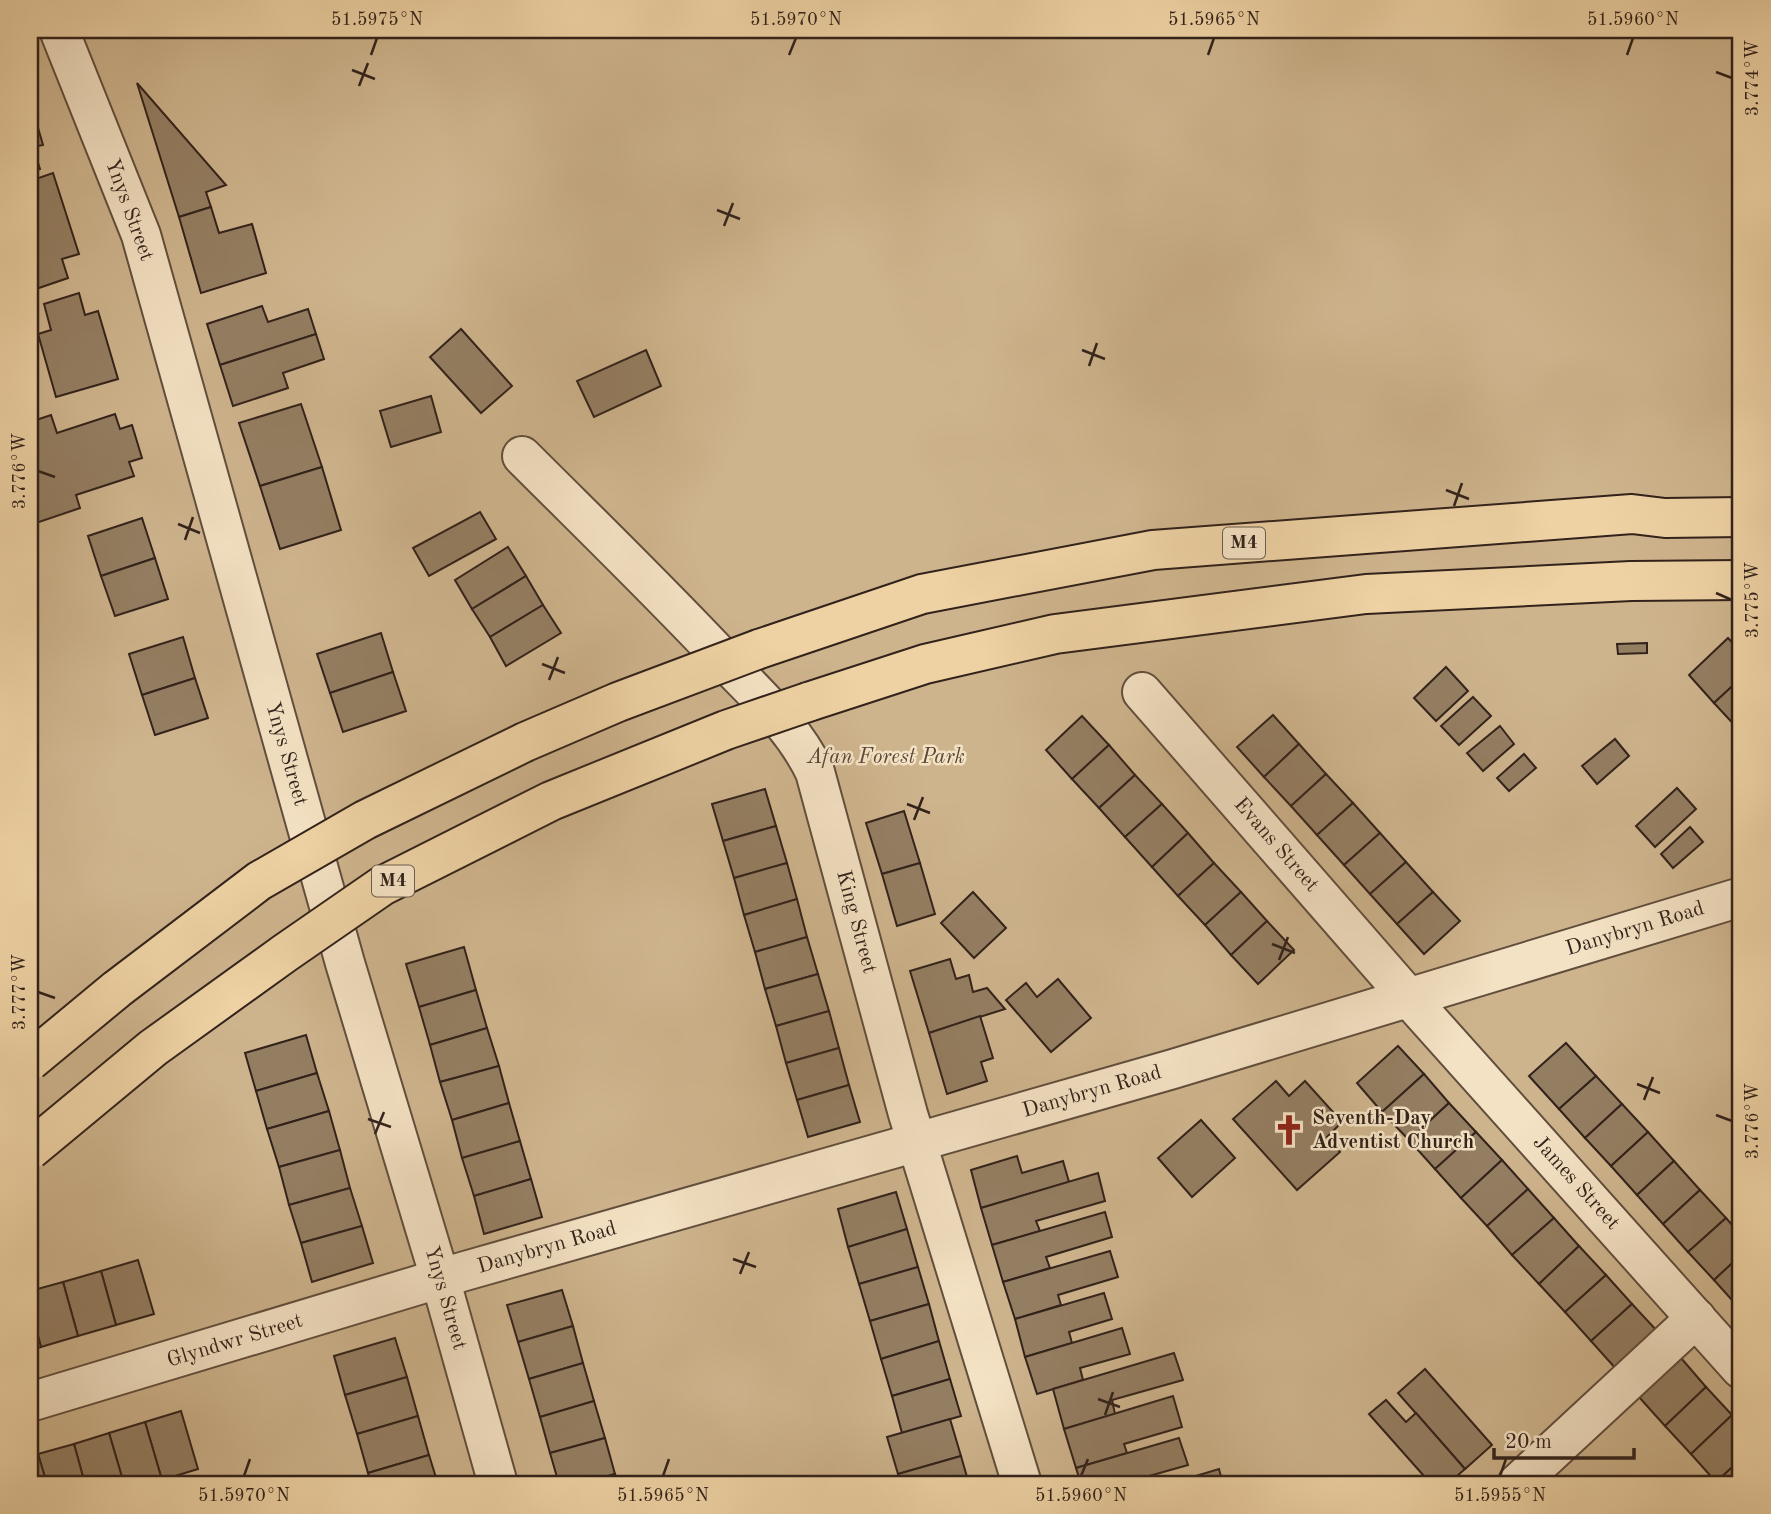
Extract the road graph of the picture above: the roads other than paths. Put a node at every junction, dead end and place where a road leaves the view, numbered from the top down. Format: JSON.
{"nodes":[{"id":1,"x":59,"y":30,"type":"edge"},
{"id":2,"x":522,"y":456,"type":"dead end"},
{"id":3,"x":1741,"y":517,"type":"edge"},
{"id":4,"x":1741,"y":580,"type":"edge"},
{"id":5,"x":1142,"y":692,"type":"dead end"},
{"id":6,"x":1741,"y":897,"type":"edge"},
{"id":7,"x":1409,"y":998,"type":"junction"},
{"id":8,"x":30,"y":1061,"type":"edge"},
{"id":9,"x":917,"y":1141,"type":"junction"},
{"id":10,"x":30,"y":1150,"type":"edge"},
{"id":11,"x":440,"y":1278,"type":"junction"},
{"id":12,"x":1696,"y":1318,"type":"junction"},
{"id":13,"x":1741,"y":1369,"type":"edge"},
{"id":14,"x":30,"y":1402,"type":"edge"},
{"id":15,"x":498,"y":1484,"type":"edge"},
{"id":16,"x":1022,"y":1484,"type":"edge"},
{"id":17,"x":1517,"y":1484,"type":"edge"}],
"edges":[{"from":1,"to":11,"type":"street","name":"Ynys Street"},
{"from":2,"to":9,"type":"street","name":"King Street"},
{"from":3,"to":8,"type":"highway","number":"M4","bridge":true},
{"from":4,"to":10,"type":"highway","number":"M4","bridge":true},
{"from":5,"to":7,"type":"street","name":"Evans Street"},
{"from":6,"to":7,"type":"street","name":"Danybryn Road"},
{"from":7,"to":9,"type":"street","name":"Danybryn Road"},
{"from":7,"to":12,"type":"street","name":"James Street"},
{"from":9,"to":11,"type":"street","name":"Danybryn Road"},
{"from":9,"to":16,"type":"street","name":"King Street"},
{"from":11,"to":14,"type":"street","name":"Glyndwr Street"},
{"from":11,"to":15,"type":"street","name":"Ynys Street"},
{"from":12,"to":13,"type":"street","name":"James Street"},
{"from":12,"to":17,"type":"street"}]}
